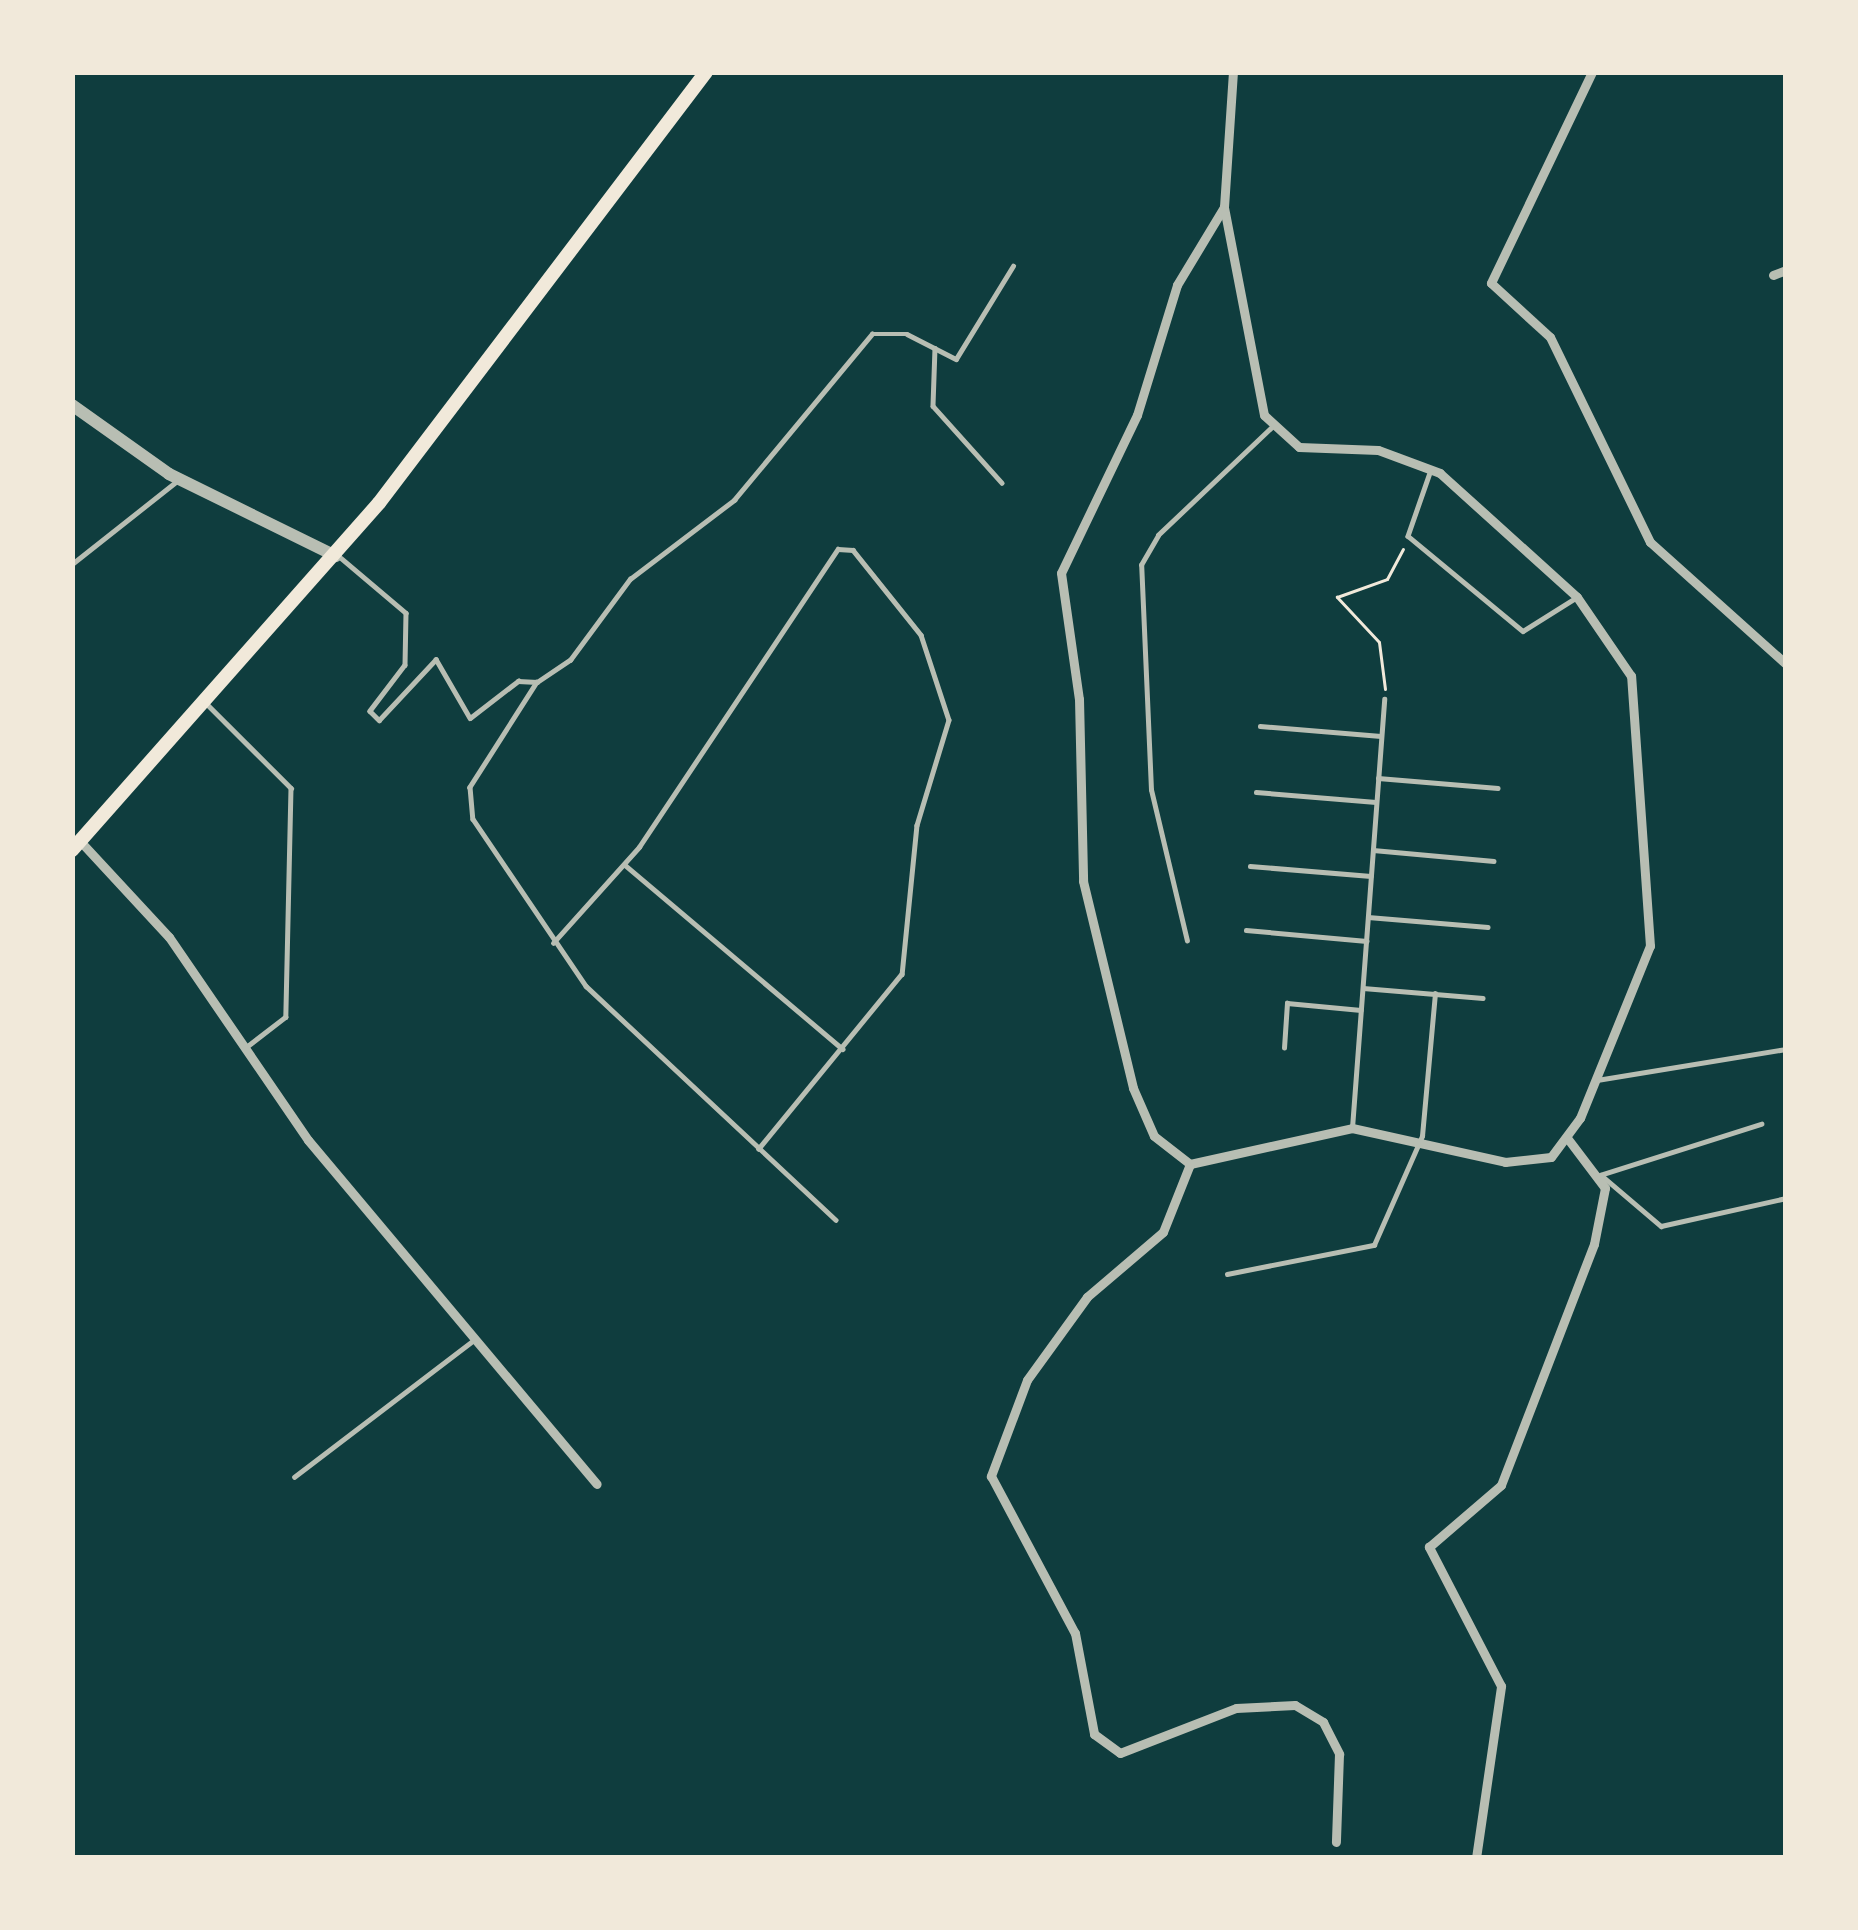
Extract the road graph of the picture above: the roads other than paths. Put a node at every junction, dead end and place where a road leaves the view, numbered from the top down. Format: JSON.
{"nodes":[{"id":1,"x":706,"y":72,"type":"edge"},
{"id":2,"x":1232,"y":72,"type":"edge"},
{"id":3,"x":1592,"y":72,"type":"edge"},
{"id":4,"x":1224,"y":207,"type":"junction"},
{"id":5,"x":1013,"y":266,"type":"dead end"},
{"id":6,"x":1786,"y":270,"type":"edge"},
{"id":7,"x":1773,"y":275,"type":"dead end"},
{"id":8,"x":935,"y":348,"type":"junction"},
{"id":9,"x":72,"y":405,"type":"edge"},
{"id":10,"x":1273,"y":426,"type":"junction"},
{"id":11,"x":1432,"y":469,"type":"junction"},
{"id":12,"x":179,"y":479,"type":"junction"},
{"id":13,"x":1002,"y":483,"type":"dead end"},
{"id":14,"x":336,"y":556,"type":"junction"},
{"id":15,"x":72,"y":564,"type":"edge"},
{"id":16,"x":1577,"y":597,"type":"junction"},
{"id":17,"x":1786,"y":664,"type":"edge"},
{"id":18,"x":538,"y":682,"type":"junction"},
{"id":19,"x":1384,"y":699,"type":"road end"},
{"id":20,"x":205,"y":702,"type":"junction"},
{"id":21,"x":1260,"y":726,"type":"dead end"},
{"id":22,"x":1381,"y":736,"type":"junction"},
{"id":23,"x":1378,"y":778,"type":"junction"},
{"id":24,"x":1498,"y":788,"type":"dead end"},
{"id":25,"x":1256,"y":792,"type":"dead end"},
{"id":26,"x":1376,"y":802,"type":"junction"},
{"id":27,"x":76,"y":845,"type":"edge"},
{"id":28,"x":1373,"y":850,"type":"junction"},
{"id":29,"x":1493,"y":861,"type":"dead end"},
{"id":30,"x":625,"y":865,"type":"junction"},
{"id":31,"x":1250,"y":866,"type":"dead end"},
{"id":32,"x":1371,"y":876,"type":"junction"},
{"id":33,"x":1368,"y":917,"type":"junction"},
{"id":34,"x":1488,"y":927,"type":"dead end"},
{"id":35,"x":1246,"y":930,"type":"dead end"},
{"id":36,"x":1187,"y":941,"type":"dead end"},
{"id":37,"x":1366,"y":941,"type":"junction"},
{"id":38,"x":553,"y":943,"type":"junction"},
{"id":39,"x":1363,"y":988,"type":"junction"},
{"id":40,"x":1435,"y":994,"type":"junction"},
{"id":41,"x":1483,"y":998,"type":"dead end"},
{"id":42,"x":1361,"y":1010,"type":"junction"},
{"id":43,"x":247,"y":1047,"type":"junction"},
{"id":44,"x":1284,"y":1048,"type":"dead end"},
{"id":45,"x":843,"y":1049,"type":"junction"},
{"id":46,"x":1786,"y":1049,"type":"edge"},
{"id":47,"x":1597,"y":1080,"type":"junction"},
{"id":48,"x":1762,"y":1124,"type":"dead end"},
{"id":49,"x":1352,"y":1128,"type":"junction"},
{"id":50,"x":1422,"y":1136,"type":"junction"},
{"id":51,"x":1568,"y":1139,"type":"junction"},
{"id":52,"x":759,"y":1149,"type":"junction"},
{"id":53,"x":1190,"y":1164,"type":"junction"},
{"id":54,"x":1600,"y":1175,"type":"junction"},
{"id":55,"x":1786,"y":1198,"type":"edge"},
{"id":56,"x":836,"y":1220,"type":"dead end"},
{"id":57,"x":1227,"y":1274,"type":"dead end"},
{"id":58,"x":475,"y":1339,"type":"junction"},
{"id":59,"x":294,"y":1478,"type":"dead end"},
{"id":60,"x":597,"y":1484,"type":"dead end"},
{"id":61,"x":1336,"y":1842,"type":"dead end"},
{"id":62,"x":1476,"y":1858,"type":"edge"}],
"edges":[{"from":1,"to":14,"type":"main road"},
{"from":2,"to":4,"type":"street"},
{"from":3,"to":17,"type":"street"},
{"from":4,"to":10,"type":"street"},
{"from":4,"to":53,"type":"street"},
{"from":5,"to":8,"type":"lane"},
{"from":6,"to":7,"type":"street"},
{"from":8,"to":13,"type":"lane"},
{"from":8,"to":18,"type":"lane"},
{"from":9,"to":12,"type":"street"},
{"from":10,"to":11,"type":"street"},
{"from":10,"to":36,"type":"lane"},
{"from":11,"to":16,"type":"street"},
{"from":11,"to":16,"type":"lane"},
{"from":12,"to":14,"type":"street"},
{"from":12,"to":15,"type":"lane"},
{"from":14,"to":18,"type":"lane"},
{"from":14,"to":20,"type":"main road"},
{"from":16,"to":47,"type":"street"},
{"from":18,"to":38,"type":"lane"},
{"from":19,"to":22,"type":"lane"},
{"from":20,"to":27,"type":"main road"},
{"from":20,"to":43,"type":"lane"},
{"from":21,"to":22,"type":"lane"},
{"from":22,"to":23,"type":"lane"},
{"from":23,"to":24,"type":"lane"},
{"from":23,"to":26,"type":"lane"},
{"from":25,"to":26,"type":"lane"},
{"from":26,"to":28,"type":"lane"},
{"from":27,"to":43,"type":"street"},
{"from":28,"to":29,"type":"lane"},
{"from":28,"to":32,"type":"lane"},
{"from":30,"to":38,"type":"lane"},
{"from":30,"to":45,"type":"lane"},
{"from":30,"to":45,"type":"lane"},
{"from":31,"to":32,"type":"lane"},
{"from":32,"to":33,"type":"lane"},
{"from":33,"to":34,"type":"lane"},
{"from":33,"to":37,"type":"lane"},
{"from":35,"to":37,"type":"lane"},
{"from":37,"to":39,"type":"lane"},
{"from":38,"to":52,"type":"lane"},
{"from":39,"to":40,"type":"lane"},
{"from":39,"to":42,"type":"lane"},
{"from":40,"to":41,"type":"lane"},
{"from":40,"to":50,"type":"lane"},
{"from":42,"to":44,"type":"lane"},
{"from":42,"to":49,"type":"lane"},
{"from":43,"to":58,"type":"street"},
{"from":45,"to":52,"type":"lane"},
{"from":46,"to":47,"type":"lane"},
{"from":47,"to":51,"type":"street"},
{"from":48,"to":54,"type":"lane"},
{"from":49,"to":50,"type":"street"},
{"from":49,"to":53,"type":"street"},
{"from":50,"to":51,"type":"street"},
{"from":50,"to":57,"type":"lane"},
{"from":51,"to":54,"type":"street"},
{"from":52,"to":56,"type":"lane"},
{"from":53,"to":61,"type":"street"},
{"from":54,"to":55,"type":"lane"},
{"from":54,"to":62,"type":"street"},
{"from":58,"to":59,"type":"lane"},
{"from":58,"to":60,"type":"street"}]}
